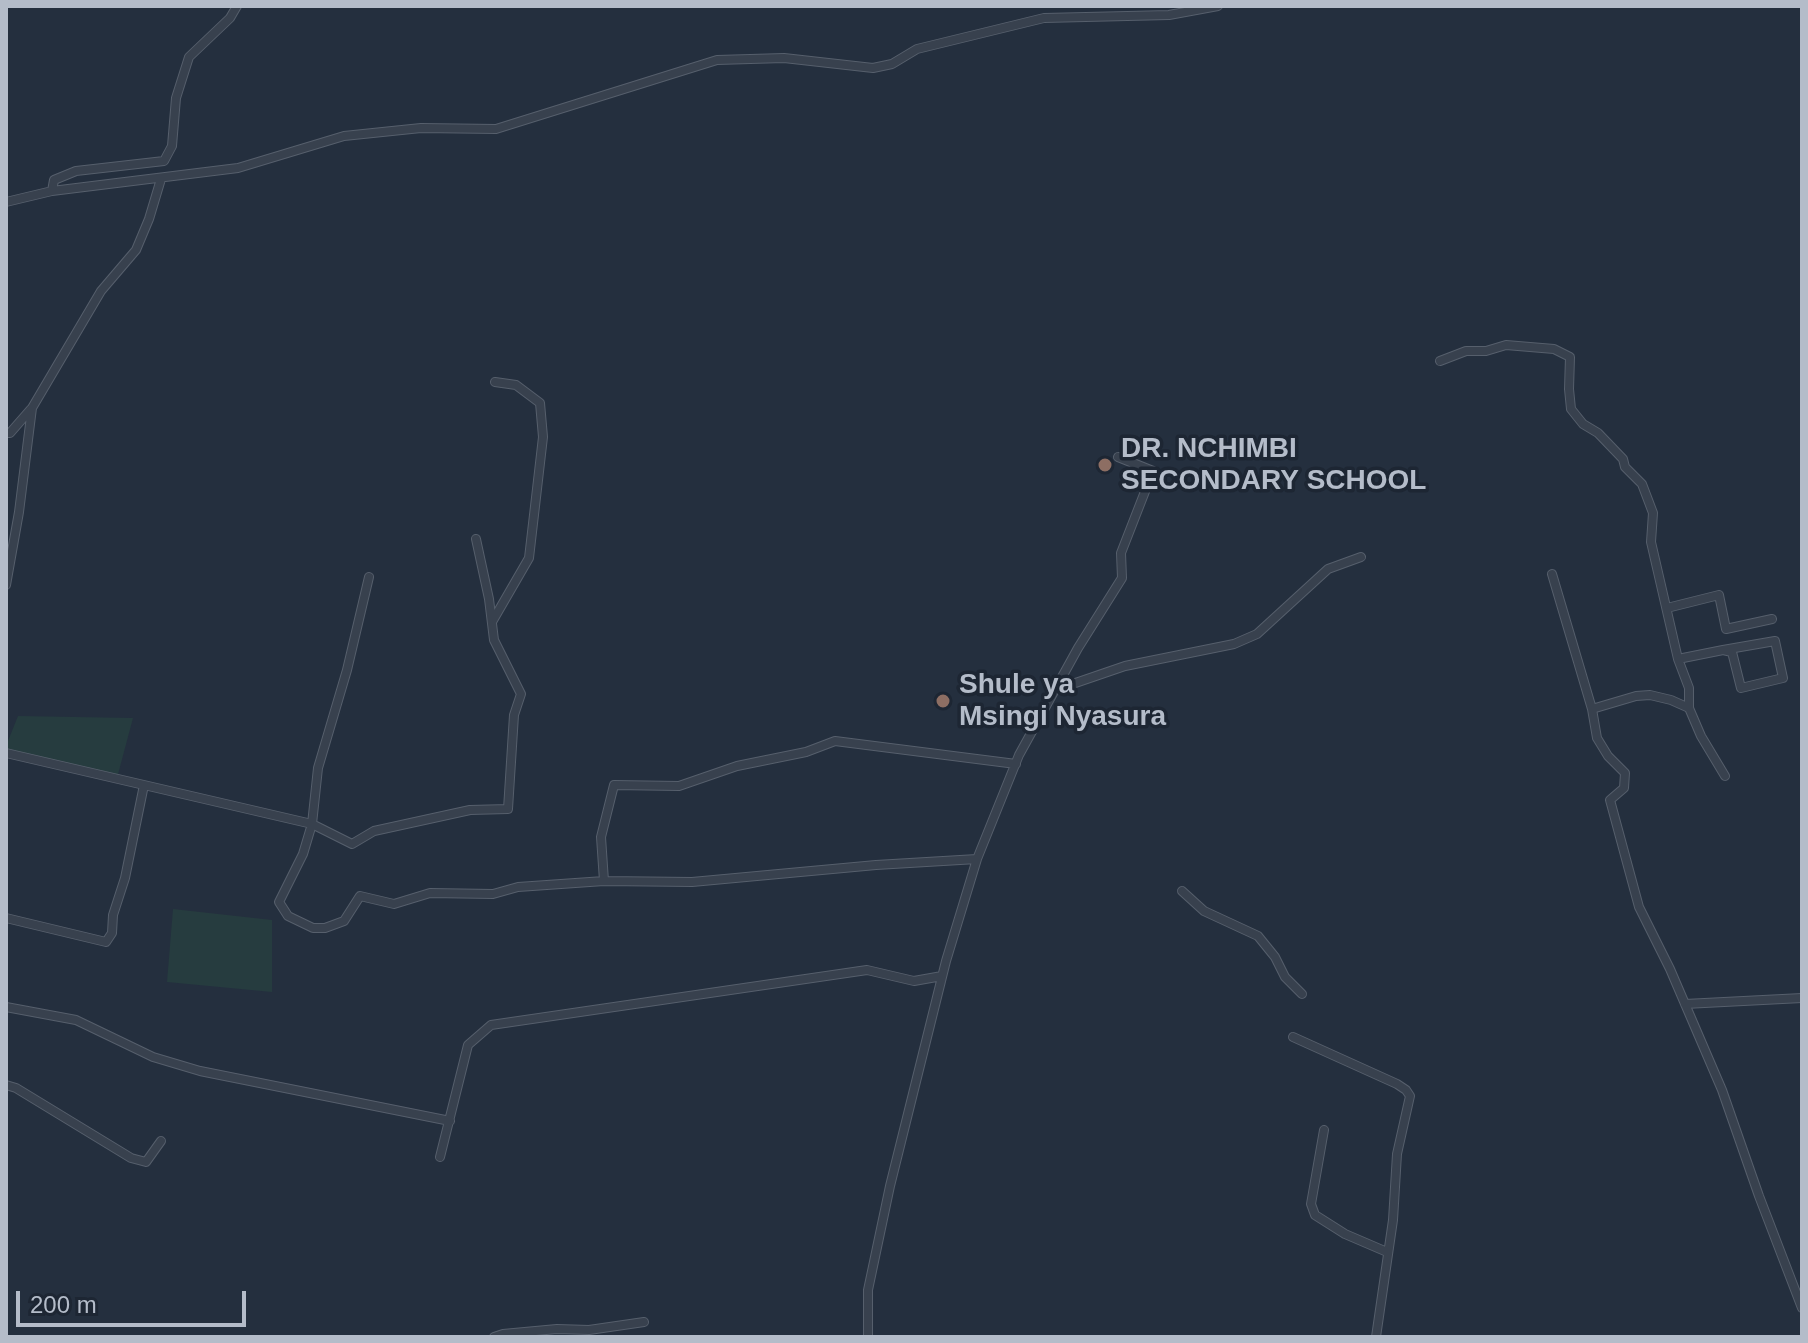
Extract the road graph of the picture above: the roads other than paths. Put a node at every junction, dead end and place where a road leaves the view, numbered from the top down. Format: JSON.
{"nodes":[{"id":1,"x":237,"y":6,"type":"edge"},
{"id":2,"x":1218,"y":6,"type":"edge"},
{"id":3,"x":161,"y":179,"type":"junction"},
{"id":4,"x":52,"y":191,"type":"junction"},
{"id":5,"x":6,"y":202,"type":"edge"},
{"id":6,"x":1440,"y":361,"type":"dead end"},
{"id":7,"x":495,"y":382,"type":"dead end"},
{"id":8,"x":32,"y":408,"type":"junction"},
{"id":9,"x":6,"y":433,"type":"edge"},
{"id":10,"x":1118,"y":457,"type":"dead end"},
{"id":11,"x":476,"y":539,"type":"dead end"},
{"id":12,"x":1361,"y":557,"type":"dead end"},
{"id":13,"x":7,"y":570,"type":"edge"},
{"id":14,"x":1552,"y":574,"type":"dead end"},
{"id":15,"x":369,"y":577,"type":"dead end"},
{"id":16,"x":6,"y":585,"type":"edge"},
{"id":17,"x":509,"y":591,"type":"junction"},
{"id":18,"x":489,"y":599,"type":"junction"},
{"id":19,"x":1667,"y":608,"type":"junction"},
{"id":20,"x":1772,"y":619,"type":"dead end"},
{"id":21,"x":491,"y":623,"type":"junction"},
{"id":22,"x":1723,"y":650,"type":"junction"},
{"id":23,"x":1678,"y":659,"type":"junction"},
{"id":24,"x":1055,"y":690,"type":"junction"},
{"id":25,"x":1689,"y":708,"type":"junction"},
{"id":26,"x":1592,"y":709,"type":"junction"},
{"id":27,"x":6,"y":753,"type":"edge"},
{"id":28,"x":1016,"y":764,"type":"junction"},
{"id":29,"x":1725,"y":776,"type":"dead end"},
{"id":30,"x":144,"y":785,"type":"junction"},
{"id":31,"x":312,"y":824,"type":"junction"},
{"id":32,"x":977,"y":859,"type":"junction"},
{"id":33,"x":604,"y":881,"type":"junction"},
{"id":34,"x":1182,"y":891,"type":"dead end"},
{"id":35,"x":6,"y":918,"type":"edge"},
{"id":36,"x":942,"y":976,"type":"junction"},
{"id":37,"x":1302,"y":994,"type":"dead end"},
{"id":38,"x":1802,"y":998,"type":"edge"},
{"id":39,"x":1685,"y":1004,"type":"junction"},
{"id":40,"x":6,"y":1007,"type":"edge"},
{"id":41,"x":1293,"y":1037,"type":"dead end"},
{"id":42,"x":6,"y":1085,"type":"edge"},
{"id":43,"x":450,"y":1121,"type":"junction"},
{"id":44,"x":1324,"y":1130,"type":"dead end"},
{"id":45,"x":161,"y":1141,"type":"dead end"},
{"id":46,"x":440,"y":1157,"type":"dead end"},
{"id":47,"x":1387,"y":1252,"type":"junction"},
{"id":48,"x":1802,"y":1308,"type":"edge"},
{"id":49,"x":644,"y":1322,"type":"dead end"},
{"id":50,"x":494,"y":1337,"type":"edge"},
{"id":51,"x":868,"y":1337,"type":"edge"},
{"id":52,"x":1376,"y":1337,"type":"edge"}],
"edges":[{"from":1,"to":4,"type":"street"},
{"from":2,"to":3,"type":"street"},
{"from":3,"to":4,"type":"street"},
{"from":3,"to":8,"type":"street"},
{"from":4,"to":5,"type":"street"},
{"from":6,"to":19,"type":"street"},
{"from":7,"to":17,"type":"street"},
{"from":8,"to":9,"type":"street"},
{"from":8,"to":13,"type":"street"},
{"from":10,"to":24,"type":"street"},
{"from":11,"to":18,"type":"street"},
{"from":12,"to":24,"type":"street"},
{"from":13,"to":16,"type":"street"},
{"from":14,"to":26,"type":"street"},
{"from":15,"to":31,"type":"street"},
{"from":17,"to":18,"type":"street"},
{"from":17,"to":21,"type":"street"},
{"from":18,"to":21,"type":"street"},
{"from":19,"to":20,"type":"street"},
{"from":19,"to":23,"type":"street"},
{"from":21,"to":31,"type":"street"},
{"from":22,"to":22,"type":"street"},
{"from":22,"to":23,"type":"street"},
{"from":23,"to":25,"type":"street"},
{"from":24,"to":28,"type":"street"},
{"from":25,"to":26,"type":"street"},
{"from":25,"to":29,"type":"street"},
{"from":26,"to":39,"type":"street"},
{"from":27,"to":30,"type":"street"},
{"from":28,"to":32,"type":"street"},
{"from":28,"to":33,"type":"street"},
{"from":30,"to":31,"type":"street"},
{"from":30,"to":35,"type":"street"},
{"from":31,"to":33,"type":"street"},
{"from":32,"to":33,"type":"street"},
{"from":32,"to":36,"type":"street"},
{"from":34,"to":37,"type":"street"},
{"from":36,"to":43,"type":"street"},
{"from":36,"to":51,"type":"street"},
{"from":38,"to":39,"type":"street"},
{"from":39,"to":48,"type":"street"},
{"from":40,"to":43,"type":"street"},
{"from":41,"to":47,"type":"street"},
{"from":42,"to":45,"type":"street"},
{"from":43,"to":46,"type":"street"},
{"from":44,"to":47,"type":"street"},
{"from":47,"to":52,"type":"street"},
{"from":49,"to":50,"type":"street"}]}
